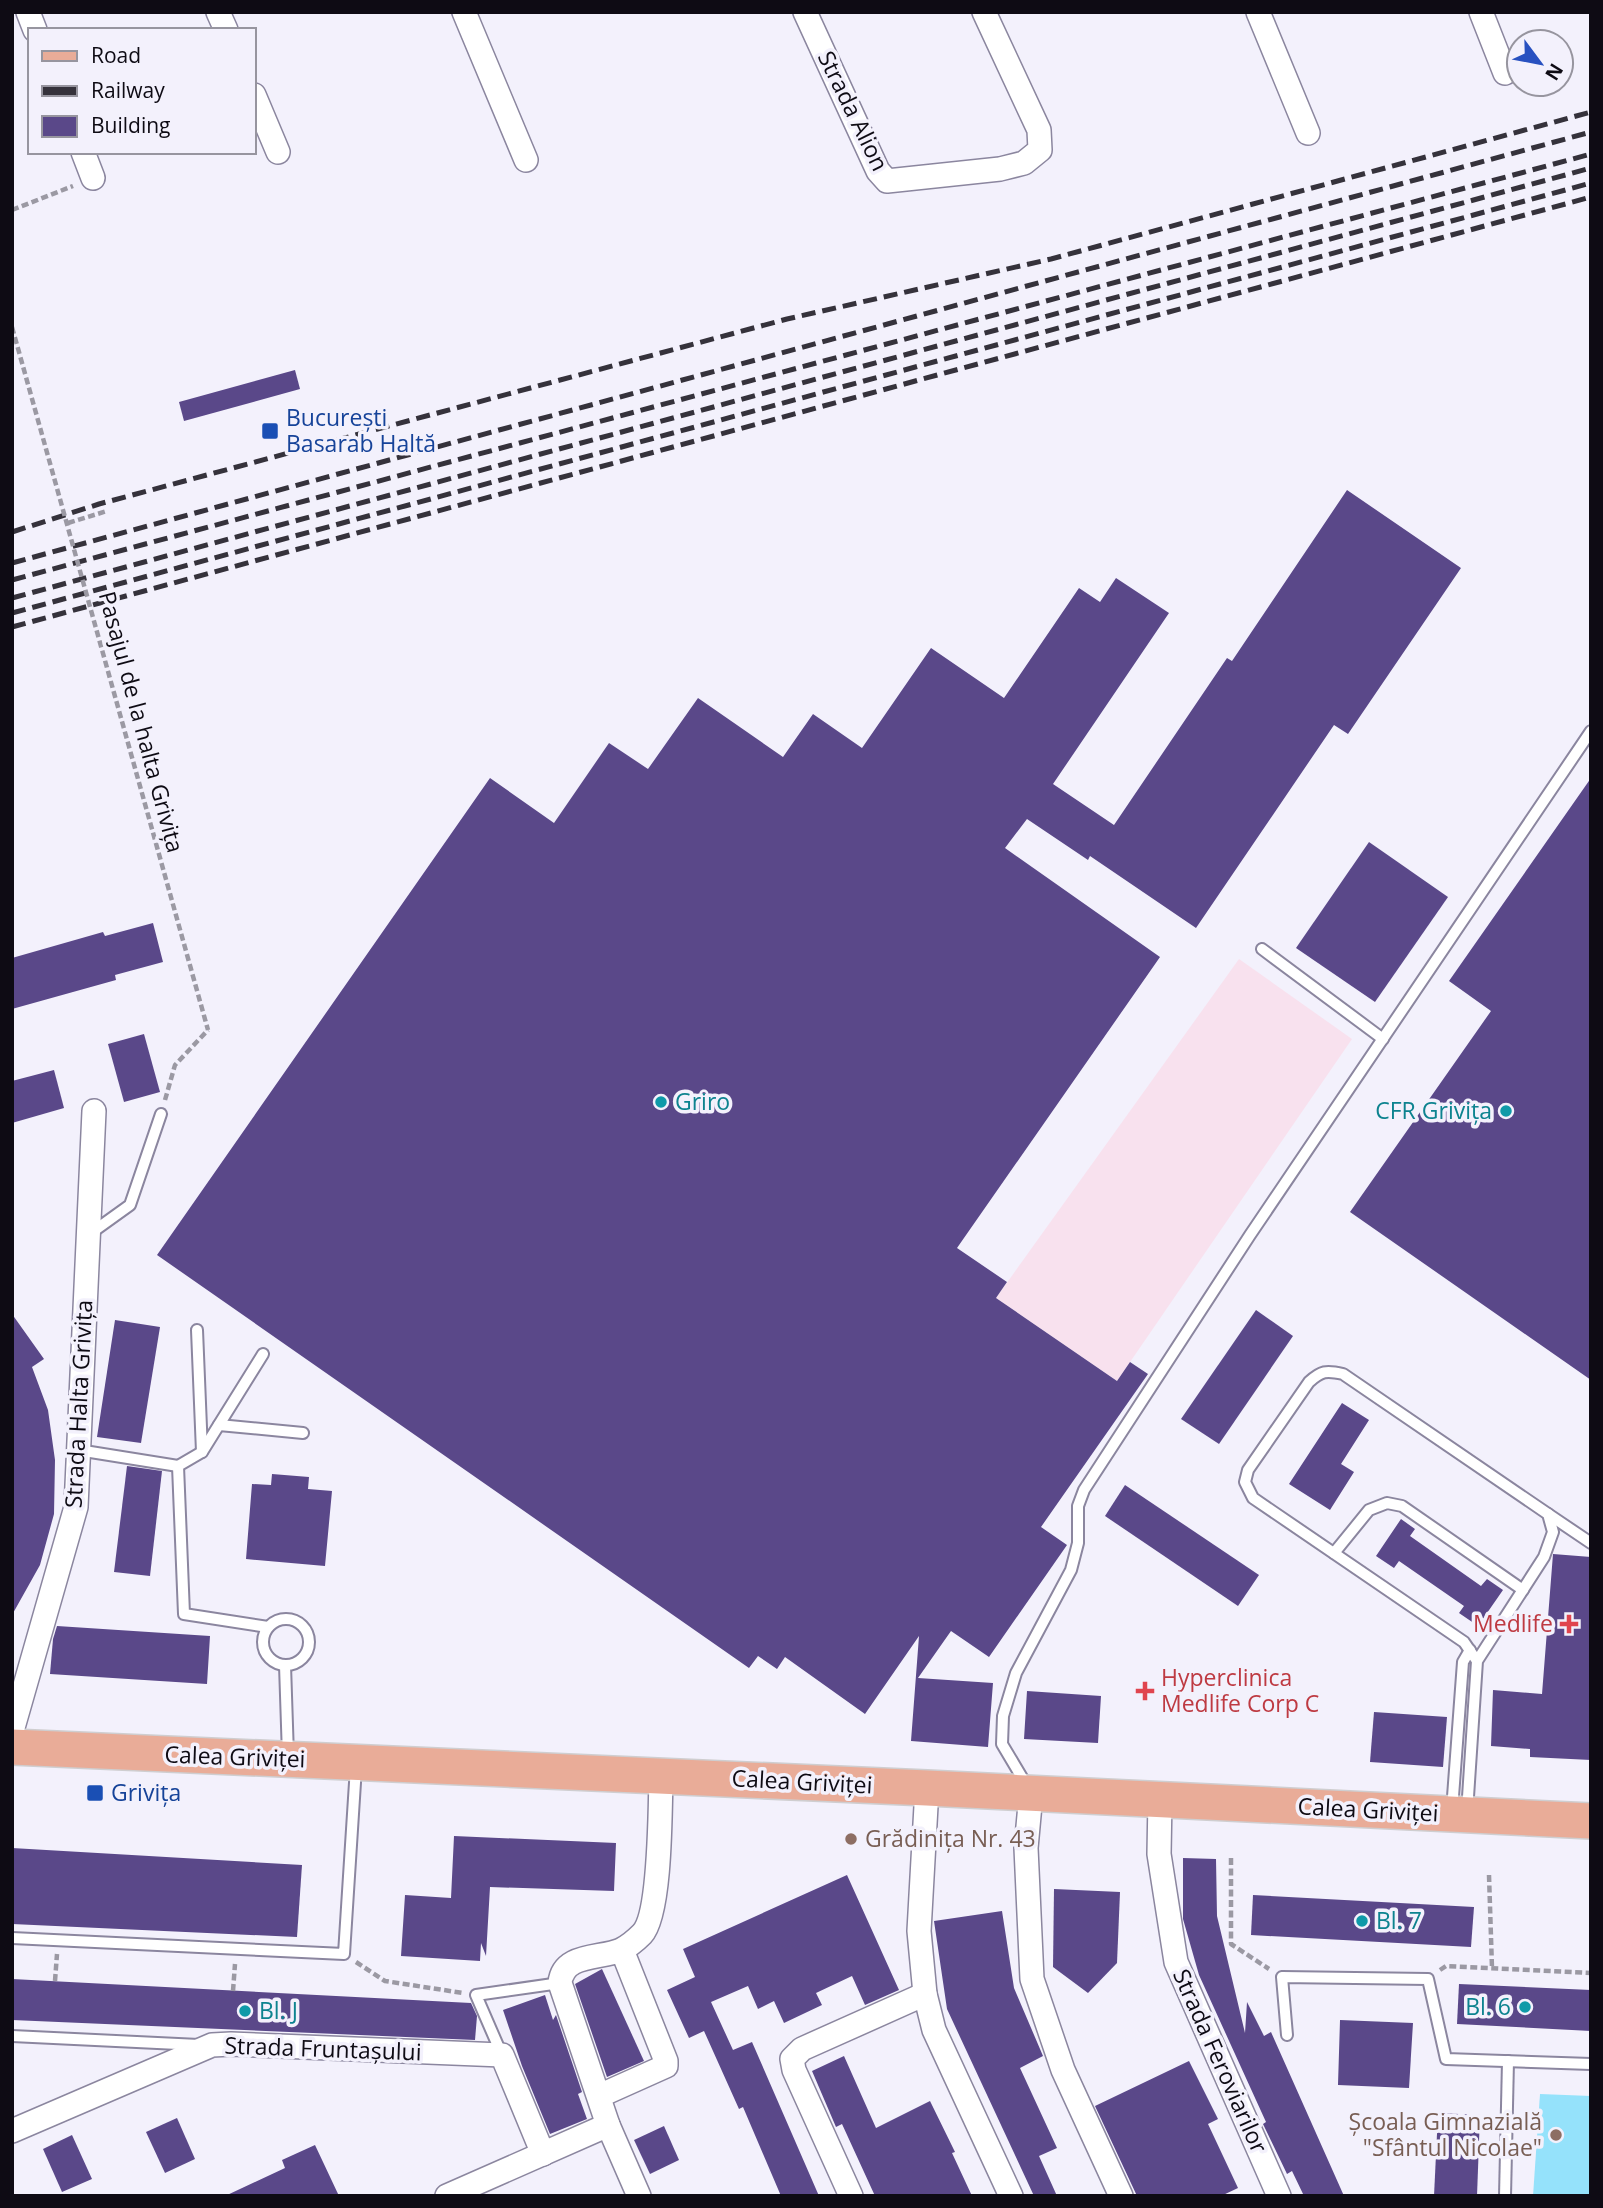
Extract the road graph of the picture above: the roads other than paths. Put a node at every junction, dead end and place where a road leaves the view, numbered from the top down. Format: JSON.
{"nodes":[{"id":1,"x":218,"y":12,"type":"edge"},
{"id":2,"x":464,"y":12,"type":"edge"},
{"id":3,"x":805,"y":12,"type":"edge"},
{"id":4,"x":984,"y":12,"type":"edge"},
{"id":5,"x":1258,"y":12,"type":"edge"},
{"id":6,"x":1481,"y":12,"type":"edge"},
{"id":7,"x":225,"y":28,"type":"edge"},
{"id":8,"x":1505,"y":73,"type":"dead end"},
{"id":9,"x":256,"y":100,"type":"edge"},
{"id":10,"x":1308,"y":133,"type":"dead end"},
{"id":11,"x":278,"y":152,"type":"dead end"},
{"id":12,"x":84,"y":154,"type":"edge"},
{"id":13,"x":526,"y":160,"type":"dead end"},
{"id":14,"x":93,"y":178,"type":"road end"},
{"id":15,"x":1591,"y":731,"type":"edge"},
{"id":16,"x":1262,"y":949,"type":"dead end"},
{"id":17,"x":1383,"y":1039,"type":"junction"},
{"id":18,"x":94,"y":1111,"type":"dead end"},
{"id":19,"x":161,"y":1114,"type":"road end"},
{"id":20,"x":89,"y":1234,"type":"junction"},
{"id":21,"x":197,"y":1330,"type":"dead end"},
{"id":22,"x":263,"y":1354,"type":"dead end"},
{"id":23,"x":219,"y":1425,"type":"junction"},
{"id":24,"x":303,"y":1433,"type":"dead end"},
{"id":25,"x":78,"y":1450,"type":"junction"},
{"id":26,"x":202,"y":1452,"type":"junction"},
{"id":27,"x":178,"y":1466,"type":"junction"},
{"id":28,"x":1548,"y":1514,"type":"junction"},
{"id":29,"x":1591,"y":1543,"type":"edge"},
{"id":30,"x":1334,"y":1553,"type":"junction"},
{"id":31,"x":1523,"y":1590,"type":"junction"},
{"id":32,"x":268,"y":1627,"type":"junction"},
{"id":33,"x":1470,"y":1650,"type":"junction"},
{"id":34,"x":1477,"y":1661,"type":"junction"},
{"id":35,"x":285,"y":1665,"type":"junction"},
{"id":36,"x":12,"y":1731,"type":"edge"},
{"id":37,"x":12,"y":1747,"type":"edge"},
{"id":38,"x":288,"y":1759,"type":"junction"},
{"id":39,"x":356,"y":1762,"type":"junction"},
{"id":40,"x":661,"y":1775,"type":"junction"},
{"id":41,"x":927,"y":1788,"type":"junction"},
{"id":42,"x":1031,"y":1794,"type":"junction"},
{"id":43,"x":1160,"y":1799,"type":"junction"},
{"id":44,"x":1459,"y":1814,"type":"junction"},
{"id":45,"x":1591,"y":1821,"type":"edge"},
{"id":46,"x":12,"y":1938,"type":"edge"},
{"id":47,"x":622,"y":1950,"type":"junction"},
{"id":48,"x":560,"y":1983,"type":"junction"},
{"id":49,"x":925,"y":1994,"type":"junction"},
{"id":50,"x":1287,"y":2035,"type":"dead end"},
{"id":51,"x":12,"y":2036,"type":"edge"},
{"id":52,"x":212,"y":2045,"type":"junction"},
{"id":53,"x":502,"y":2055,"type":"junction"},
{"id":54,"x":1507,"y":2061,"type":"junction"},
{"id":55,"x":1591,"y":2064,"type":"edge"},
{"id":56,"x":599,"y":2096,"type":"junction"},
{"id":57,"x":608,"y":2125,"type":"junction"},
{"id":58,"x":12,"y":2131,"type":"edge"},
{"id":59,"x":543,"y":2154,"type":"junction"},
{"id":60,"x":447,"y":2196,"type":"edge"},
{"id":61,"x":639,"y":2196,"type":"edge"},
{"id":62,"x":851,"y":2196,"type":"edge"},
{"id":63,"x":1010,"y":2196,"type":"edge"},
{"id":64,"x":1121,"y":2196,"type":"edge"},
{"id":65,"x":1279,"y":2196,"type":"edge"},
{"id":66,"x":1505,"y":2196,"type":"edge"}],
"edges":[{"from":1,"to":7,"type":"street"},
{"from":2,"to":13,"type":"street"},
{"from":3,"to":4,"type":"street","name":"Strada Alion"},
{"from":5,"to":10,"type":"street"},
{"from":6,"to":8,"type":"street"},
{"from":9,"to":11,"type":"street"},
{"from":12,"to":14,"type":"street"},
{"from":15,"to":17,"type":"lane"},
{"from":16,"to":17,"type":"lane"},
{"from":17,"to":42,"type":"lane"},
{"from":18,"to":20,"type":"street","name":"Strada Halta Grivița"},
{"from":19,"to":20,"type":"lane"},
{"from":20,"to":25,"type":"street","name":"Strada Halta Grivița"},
{"from":21,"to":26,"type":"lane"},
{"from":22,"to":23,"type":"lane"},
{"from":23,"to":24,"type":"lane"},
{"from":23,"to":26,"type":"lane"},
{"from":25,"to":27,"type":"lane"},
{"from":25,"to":36,"type":"street","name":"Strada Halta Grivița"},
{"from":26,"to":27,"type":"lane"},
{"from":27,"to":32,"type":"lane"},
{"from":28,"to":29,"type":"lane"},
{"from":28,"to":30,"type":"lane"},
{"from":28,"to":31,"type":"lane"},
{"from":30,"to":31,"type":"lane"},
{"from":30,"to":33,"type":"lane"},
{"from":31,"to":34,"type":"lane"},
{"from":32,"to":35,"type":"lane"},
{"from":32,"to":35,"type":"lane"},
{"from":33,"to":34,"type":"lane"},
{"from":33,"to":44,"type":"lane"},
{"from":34,"to":44,"type":"lane"},
{"from":35,"to":38,"type":"lane"},
{"from":37,"to":38,"type":"main road","name":"Calea Griviței"},
{"from":38,"to":39,"type":"main road","name":"Calea Griviței"},
{"from":39,"to":40,"type":"main road","name":"Calea Griviței"},
{"from":39,"to":46,"type":"lane"},
{"from":40,"to":41,"type":"main road","name":"Calea Griviței"},
{"from":40,"to":47,"type":"street"},
{"from":41,"to":42,"type":"main road","name":"Calea Griviței"},
{"from":41,"to":49,"type":"street"},
{"from":42,"to":43,"type":"main road","name":"Calea Griviței"},
{"from":42,"to":64,"type":"street"},
{"from":43,"to":44,"type":"main road","name":"Calea Griviței"},
{"from":43,"to":65,"type":"street","name":"Strada Feroviarilor"},
{"from":44,"to":45,"type":"main road","name":"Calea Griviței"},
{"from":47,"to":48,"type":"street"},
{"from":47,"to":56,"type":"street"},
{"from":48,"to":53,"type":"lane"},
{"from":48,"to":56,"type":"street"},
{"from":49,"to":62,"type":"street"},
{"from":49,"to":63,"type":"street"},
{"from":50,"to":54,"type":"lane"},
{"from":51,"to":52,"type":"lane"},
{"from":52,"to":53,"type":"street","name":"Strada Fruntașului"},
{"from":52,"to":58,"type":"street","name":"Strada Fruntașului"},
{"from":53,"to":59,"type":"street"},
{"from":54,"to":55,"type":"lane"},
{"from":54,"to":66,"type":"lane"},
{"from":56,"to":57,"type":"street"},
{"from":57,"to":59,"type":"street"},
{"from":57,"to":61,"type":"street"},
{"from":59,"to":60,"type":"street"}]}
